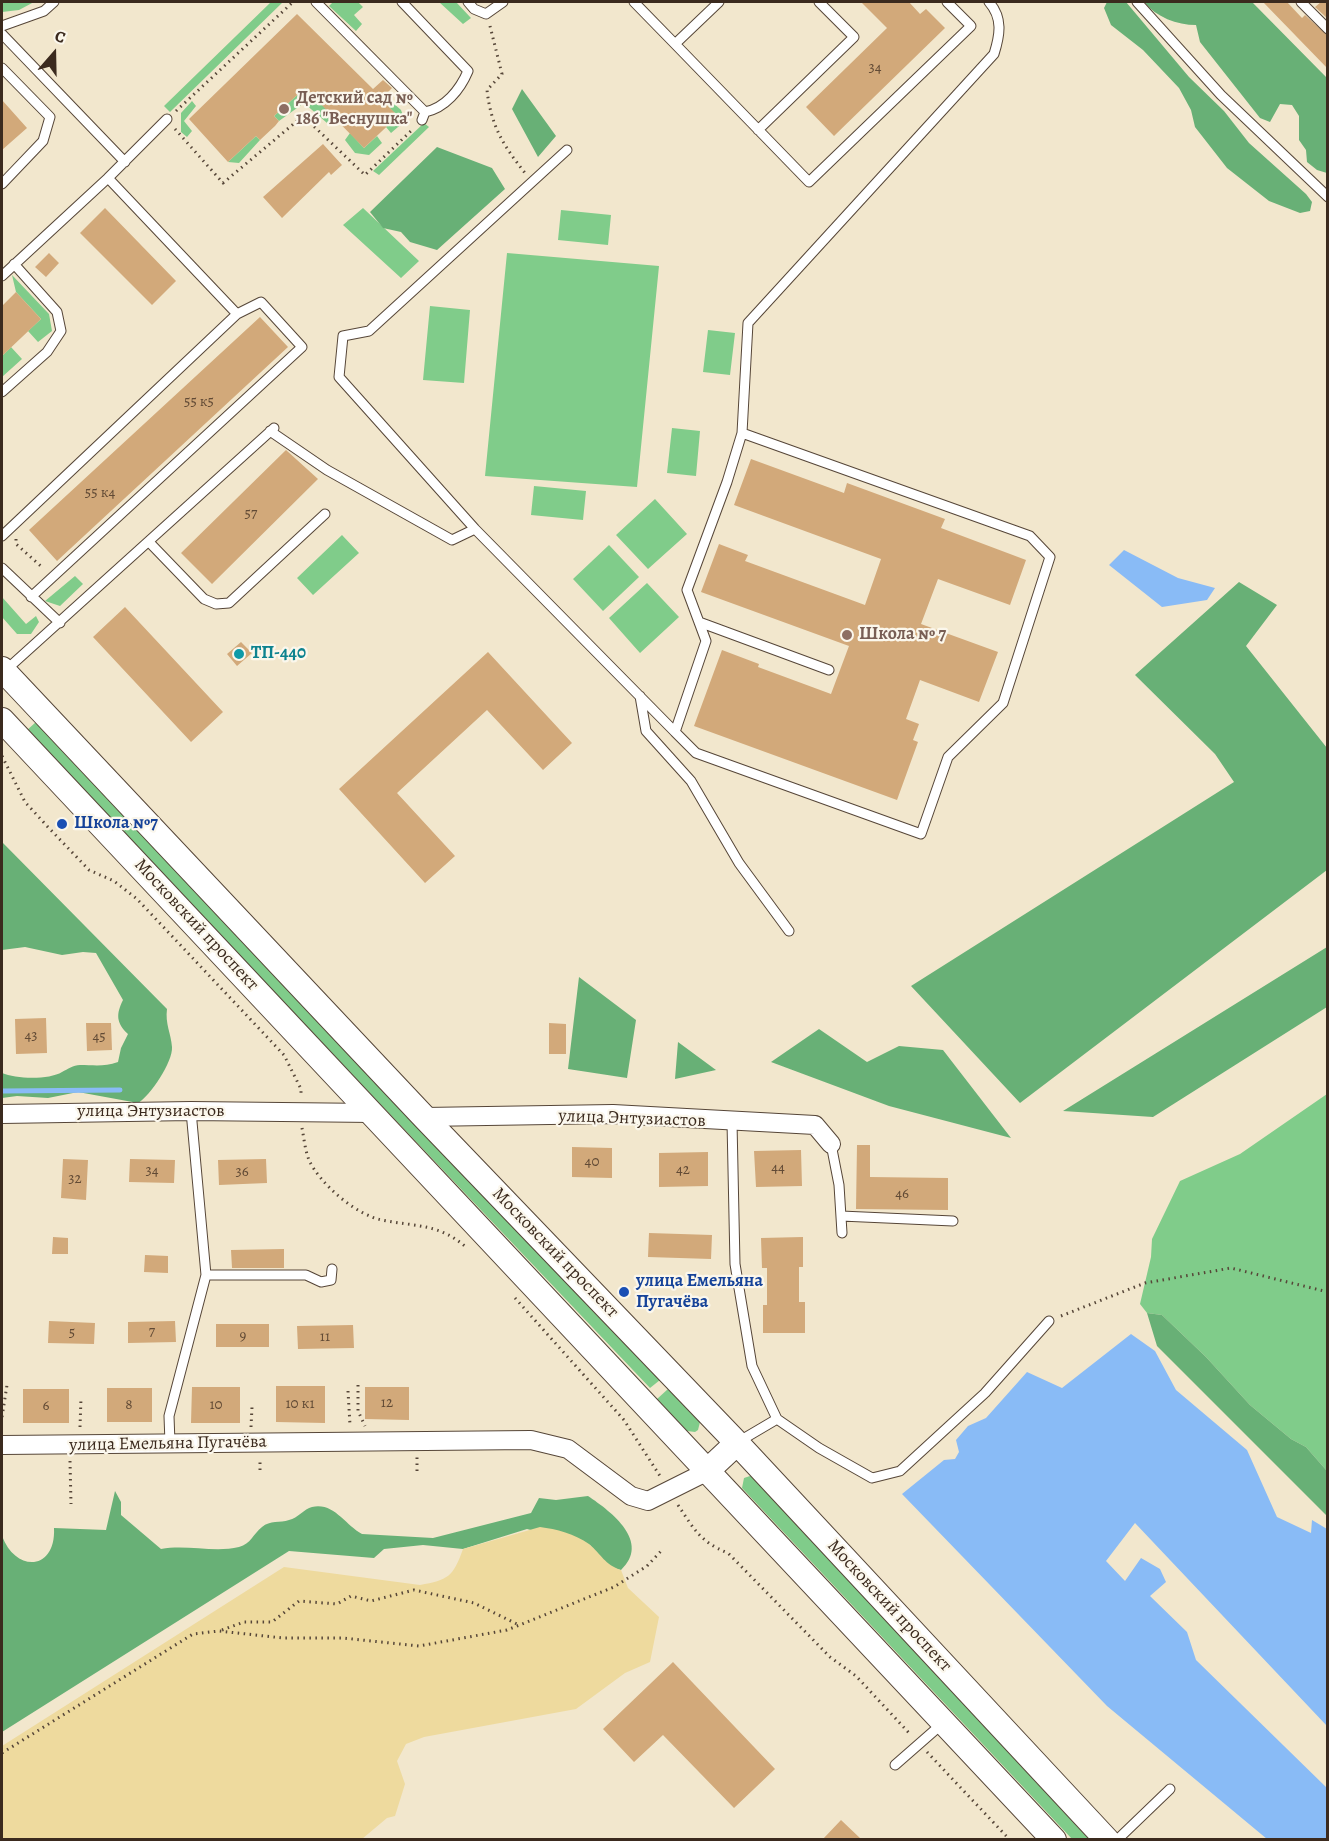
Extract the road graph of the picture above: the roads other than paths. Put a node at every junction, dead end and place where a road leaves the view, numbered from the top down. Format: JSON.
{"nodes":[{"id":1,"x":54,"y":2,"type":"edge"},
{"id":2,"x":316,"y":2,"type":"edge"},
{"id":3,"x":402,"y":2,"type":"edge"},
{"id":4,"x":415,"y":2,"type":"edge"},
{"id":5,"x":468,"y":2,"type":"edge"},
{"id":6,"x":503,"y":2,"type":"edge"},
{"id":7,"x":634,"y":2,"type":"edge"},
{"id":8,"x":719,"y":2,"type":"edge"},
{"id":9,"x":819,"y":2,"type":"edge"},
{"id":10,"x":946,"y":2,"type":"edge"},
{"id":11,"x":989,"y":2,"type":"edge"},
{"id":12,"x":1137,"y":2,"type":"edge"},
{"id":13,"x":1301,"y":2,"type":"edge"},
{"id":14,"x":410,"y":11,"type":"junction"},
{"id":15,"x":2,"y":26,"type":"edge"},
{"id":16,"x":1328,"y":29,"type":"edge"},
{"id":17,"x":2,"y":34,"type":"edge"},
{"id":18,"x":675,"y":44,"type":"junction"},
{"id":19,"x":2,"y":68,"type":"edge"},
{"id":20,"x":167,"y":119,"type":"road end"},
{"id":21,"x":758,"y":130,"type":"junction"},
{"id":22,"x":567,"y":150,"type":"dead end"},
{"id":23,"x":125,"y":162,"type":"junction"},
{"id":24,"x":108,"y":178,"type":"junction"},
{"id":25,"x":2,"y":184,"type":"edge"},
{"id":26,"x":1328,"y":197,"type":"edge"},
{"id":27,"x":14,"y":264,"type":"junction"},
{"id":28,"x":2,"y":276,"type":"edge"},
{"id":29,"x":237,"y":314,"type":"junction"},
{"id":30,"x":2,"y":392,"type":"edge"},
{"id":31,"x":742,"y":433,"type":"junction"},
{"id":32,"x":325,"y":514,"type":"dead end"},
{"id":33,"x":475,"y":528,"type":"junction"},
{"id":34,"x":2,"y":536,"type":"edge"},
{"id":35,"x":149,"y":542,"type":"junction"},
{"id":36,"x":2,"y":568,"type":"edge"},
{"id":37,"x":32,"y":597,"type":"junction"},
{"id":38,"x":699,"y":622,"type":"junction"},
{"id":39,"x":60,"y":623,"type":"junction"},
{"id":40,"x":829,"y":670,"type":"dead end"},
{"id":41,"x":2,"y":672,"type":"edge"},
{"id":42,"x":640,"y":696,"type":"junction"},
{"id":43,"x":2,"y":720,"type":"edge"},
{"id":44,"x":675,"y":732,"type":"junction"},
{"id":45,"x":789,"y":931,"type":"dead end"},
{"id":46,"x":190,"y":1111,"type":"junction"},
{"id":47,"x":373,"y":1113,"type":"junction"},
{"id":48,"x":2,"y":1114,"type":"edge"},
{"id":49,"x":424,"y":1117,"type":"junction"},
{"id":50,"x":732,"y":1122,"type":"junction"},
{"id":51,"x":831,"y":1144,"type":"joint"},
{"id":52,"x":841,"y":1216,"type":"junction"},
{"id":53,"x":953,"y":1221,"type":"dead end"},
{"id":54,"x":842,"y":1233,"type":"dead end"},
{"id":55,"x":332,"y":1269,"type":"dead end"},
{"id":56,"x":206,"y":1275,"type":"junction"},
{"id":57,"x":1049,"y":1321,"type":"road end"},
{"id":58,"x":777,"y":1419,"type":"junction"},
{"id":59,"x":170,"y":1443,"type":"junction"},
{"id":60,"x":737,"y":1443,"type":"junction"},
{"id":61,"x":2,"y":1446,"type":"edge"},
{"id":62,"x":706,"y":1472,"type":"junction"},
{"id":63,"x":943,"y":1723,"type":"junction"},
{"id":64,"x":895,"y":1765,"type":"dead end"},
{"id":65,"x":1170,"y":1789,"type":"dead end"},
{"id":66,"x":1054,"y":1839,"type":"edge"},
{"id":67,"x":1107,"y":1839,"type":"edge"},
{"id":68,"x":1117,"y":1839,"type":"edge"}],
"edges":[{"from":1,"to":15,"type":"lane"},
{"from":2,"to":14,"type":"lane"},
{"from":3,"to":14,"type":"lane"},
{"from":4,"to":14,"type":"lane"},
{"from":5,"to":6,"type":"lane"},
{"from":7,"to":18,"type":"lane"},
{"from":8,"to":18,"type":"lane"},
{"from":9,"to":21,"type":"lane"},
{"from":10,"to":21,"type":"lane"},
{"from":11,"to":31,"type":"lane"},
{"from":12,"to":26,"type":"lane"},
{"from":13,"to":16,"type":"lane"},
{"from":17,"to":23,"type":"lane"},
{"from":18,"to":21,"type":"lane"},
{"from":19,"to":25,"type":"lane"},
{"from":20,"to":23,"type":"lane"},
{"from":22,"to":33,"type":"lane"},
{"from":23,"to":24,"type":"lane"},
{"from":24,"to":27,"type":"lane"},
{"from":24,"to":29,"type":"lane"},
{"from":27,"to":28,"type":"lane"},
{"from":27,"to":30,"type":"lane"},
{"from":29,"to":34,"type":"lane"},
{"from":29,"to":37,"type":"lane"},
{"from":31,"to":38,"type":"lane"},
{"from":31,"to":44,"type":"lane"},
{"from":32,"to":35,"type":"lane"},
{"from":33,"to":35,"type":"lane"},
{"from":33,"to":42,"type":"lane"},
{"from":35,"to":39,"type":"lane"},
{"from":36,"to":37,"type":"lane"},
{"from":37,"to":39,"type":"lane"},
{"from":38,"to":40,"type":"lane"},
{"from":38,"to":44,"type":"lane"},
{"from":39,"to":41,"type":"lane"},
{"from":41,"to":49,"type":"main road","name":"Московский проспект"},
{"from":42,"to":44,"type":"lane"},
{"from":42,"to":45,"type":"lane"},
{"from":43,"to":47,"type":"main road","name":"Московский проспект"},
{"from":46,"to":47,"type":"street","name":"улица Энтузиастов"},
{"from":46,"to":48,"type":"street","name":"улица Энтузиастов"},
{"from":46,"to":56,"type":"lane"},
{"from":47,"to":62,"type":"main road","name":"Московский проспект"},
{"from":49,"to":50,"type":"street","name":"улица Энтузиастов"},
{"from":49,"to":60,"type":"main road","name":"Московский проспект"},
{"from":50,"to":51,"type":"street","name":"улица Энтузиастов"},
{"from":50,"to":58,"type":"lane"},
{"from":51,"to":52,"type":"lane"},
{"from":52,"to":53,"type":"lane"},
{"from":52,"to":54,"type":"lane"},
{"from":55,"to":56,"type":"lane"},
{"from":56,"to":59,"type":"lane"},
{"from":57,"to":58,"type":"lane"},
{"from":58,"to":60,"type":"lane"},
{"from":59,"to":61,"type":"street","name":"улица Емельяна Пугачёва"},
{"from":59,"to":62,"type":"street","name":"улица Емельяна Пугачёва"},
{"from":60,"to":62,"type":"main road"},
{"from":60,"to":67,"type":"main road","name":"Московский проспект"},
{"from":62,"to":63,"type":"main road","name":"Московский проспект"},
{"from":63,"to":64,"type":"lane"},
{"from":63,"to":66,"type":"main road","name":"Московский проспект"},
{"from":65,"to":68,"type":"lane"}]}
